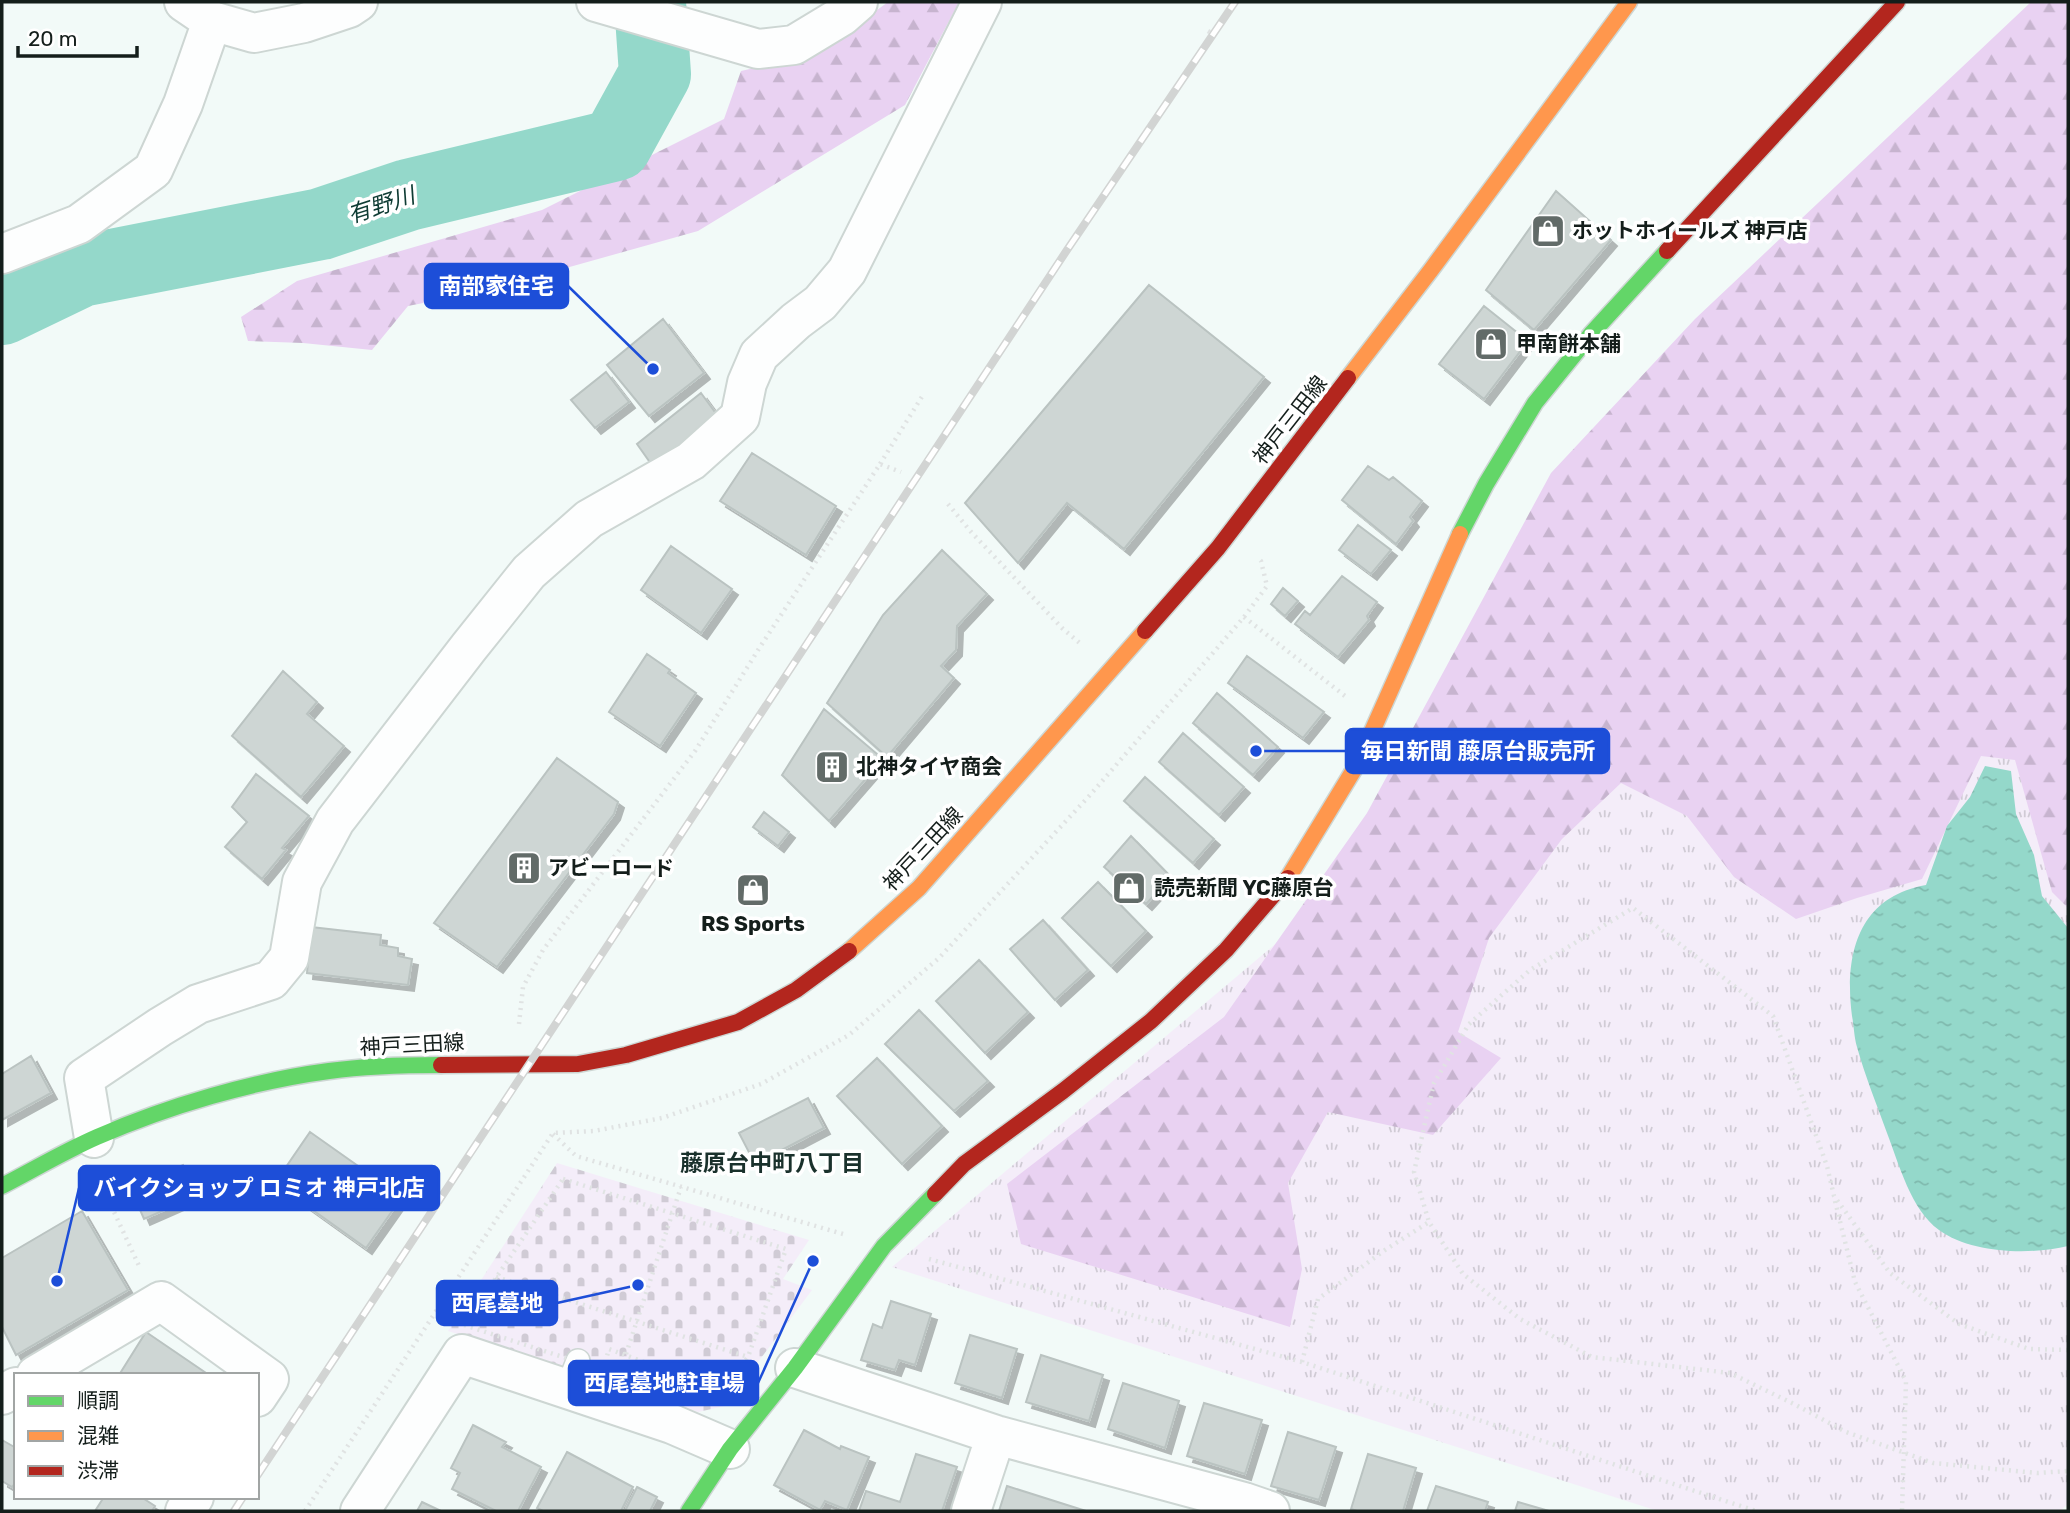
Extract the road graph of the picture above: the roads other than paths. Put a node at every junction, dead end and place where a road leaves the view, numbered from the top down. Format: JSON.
{"nodes":[{"id":1,"x":358,"y":2,"type":"edge"},
{"id":2,"x":596,"y":2,"type":"edge"},
{"id":3,"x":858,"y":2,"type":"edge"},
{"id":4,"x":982,"y":2,"type":"edge"},
{"id":5,"x":1629,"y":2,"type":"edge"},
{"id":6,"x":1897,"y":2,"type":"edge"},
{"id":7,"x":198,"y":11,"type":"edge"},
{"id":8,"x":2,"y":254,"type":"edge"},
{"id":9,"x":94,"y":1138,"type":"junction"},
{"id":10,"x":2,"y":1186,"type":"edge"},
{"id":11,"x":795,"y":1368,"type":"junction"},
{"id":12,"x":39,"y":1373,"type":"edge"},
{"id":13,"x":259,"y":1394,"type":"edge"},
{"id":14,"x":996,"y":1435,"type":"junction"},
{"id":15,"x":730,"y":1449,"type":"junction"},
{"id":16,"x":1252,"y":1508,"type":"edge"},
{"id":17,"x":360,"y":1511,"type":"edge"},
{"id":18,"x":689,"y":1511,"type":"edge"},
{"id":19,"x":971,"y":1511,"type":"edge"}],
"edges":[{"from":1,"to":7,"type":"street"},
{"from":2,"to":3,"type":"street"},
{"from":4,"to":9,"type":"street"},
{"from":5,"to":9,"type":"main road","name":"神戸三田線"},
{"from":6,"to":11,"type":"main road"},
{"from":7,"to":8,"type":"street"},
{"from":9,"to":10,"type":"main road","name":"神戸三田線"},
{"from":11,"to":14,"type":"street"},
{"from":11,"to":15,"type":"main road"},
{"from":12,"to":13,"type":"street"},
{"from":14,"to":16,"type":"street"},
{"from":14,"to":19,"type":"street"},
{"from":15,"to":17,"type":"street"},
{"from":15,"to":18,"type":"main road"}]}
